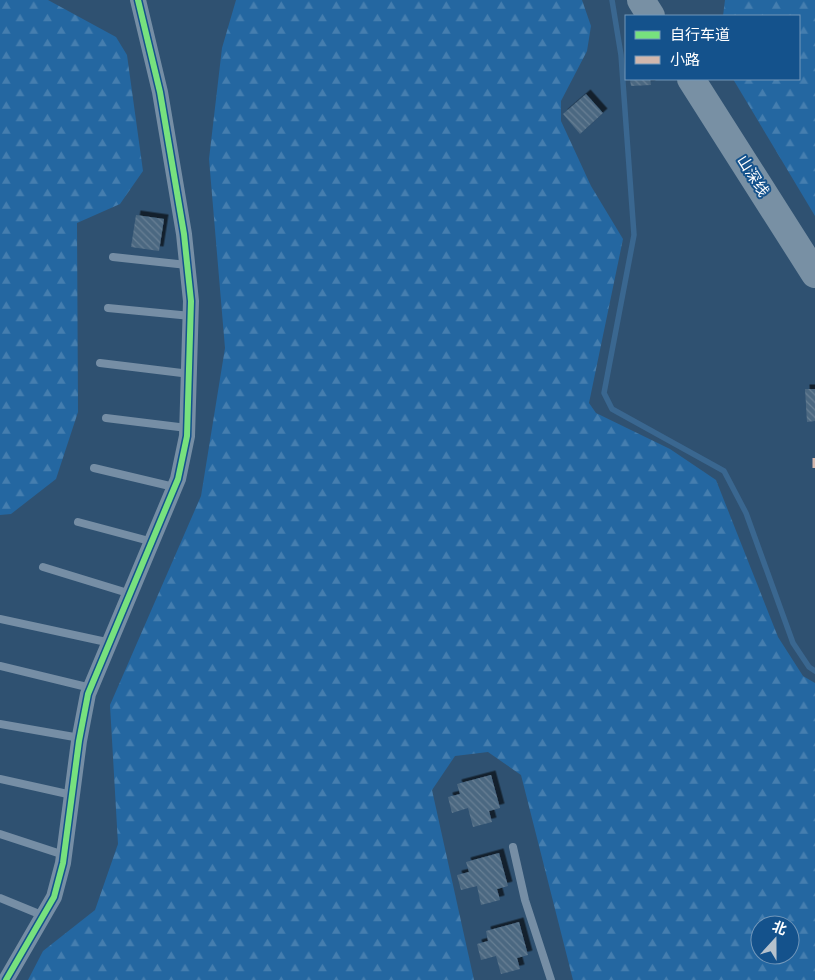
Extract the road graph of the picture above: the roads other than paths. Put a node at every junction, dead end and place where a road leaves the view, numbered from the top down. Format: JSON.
{"nodes":[{"id":1,"x":138,"y":0,"type":"edge"},
{"id":2,"x":640,"y":0,"type":"edge"},
{"id":3,"x":650,"y":15,"type":"edge"},
{"id":4,"x":692,"y":80,"type":"edge"},
{"id":5,"x":113,"y":257,"type":"dead end"},
{"id":6,"x":187,"y":265,"type":"junction"},
{"id":7,"x":815,"y":274,"type":"edge"},
{"id":8,"x":108,"y":308,"type":"dead end"},
{"id":9,"x":191,"y":316,"type":"junction"},
{"id":10,"x":100,"y":363,"type":"dead end"},
{"id":11,"x":190,"y":374,"type":"junction"},
{"id":12,"x":106,"y":418,"type":"dead end"},
{"id":13,"x":187,"y":428,"type":"junction"},
{"id":14,"x":94,"y":468,"type":"dead end"},
{"id":15,"x":175,"y":487,"type":"junction"},
{"id":16,"x":78,"y":522,"type":"dead end"},
{"id":17,"x":153,"y":542,"type":"junction"},
{"id":18,"x":43,"y":567,"type":"dead end"},
{"id":19,"x":131,"y":594,"type":"junction"},
{"id":20,"x":0,"y":619,"type":"edge"},
{"id":21,"x":111,"y":643,"type":"junction"},
{"id":22,"x":0,"y":666,"type":"edge"},
{"id":23,"x":91,"y":688,"type":"junction"},
{"id":24,"x":0,"y":724,"type":"edge"},
{"id":25,"x":80,"y":738,"type":"junction"},
{"id":26,"x":0,"y":780,"type":"edge"},
{"id":27,"x":72,"y":795,"type":"junction"},
{"id":28,"x":0,"y":834,"type":"edge"},
{"id":29,"x":513,"y":846,"type":"dead end"},
{"id":30,"x":64,"y":855,"type":"junction"},
{"id":31,"x":0,"y":898,"type":"edge"},
{"id":32,"x":44,"y":916,"type":"junction"},
{"id":33,"x":8,"y":973,"type":"edge"},
{"id":34,"x":551,"y":980,"type":"edge"}],
"edges":[{"from":1,"to":6,"type":"street"},
{"from":2,"to":3,"type":"highway"},
{"from":4,"to":7,"type":"highway","name":"山深线"},
{"from":5,"to":6,"type":"lane"},
{"from":6,"to":9,"type":"street"},
{"from":8,"to":9,"type":"lane"},
{"from":9,"to":11,"type":"street"},
{"from":10,"to":11,"type":"lane"},
{"from":11,"to":13,"type":"street"},
{"from":12,"to":13,"type":"lane"},
{"from":13,"to":15,"type":"street"},
{"from":14,"to":15,"type":"lane"},
{"from":15,"to":17,"type":"street"},
{"from":16,"to":17,"type":"lane"},
{"from":17,"to":19,"type":"street"},
{"from":18,"to":19,"type":"lane"},
{"from":19,"to":21,"type":"street"},
{"from":20,"to":21,"type":"lane"},
{"from":21,"to":23,"type":"street"},
{"from":22,"to":23,"type":"lane"},
{"from":23,"to":25,"type":"street"},
{"from":24,"to":25,"type":"lane"},
{"from":25,"to":27,"type":"street"},
{"from":26,"to":27,"type":"lane"},
{"from":27,"to":30,"type":"street"},
{"from":28,"to":30,"type":"lane"},
{"from":29,"to":34,"type":"lane"},
{"from":30,"to":32,"type":"street"},
{"from":31,"to":32,"type":"lane"},
{"from":32,"to":33,"type":"street"}]}
